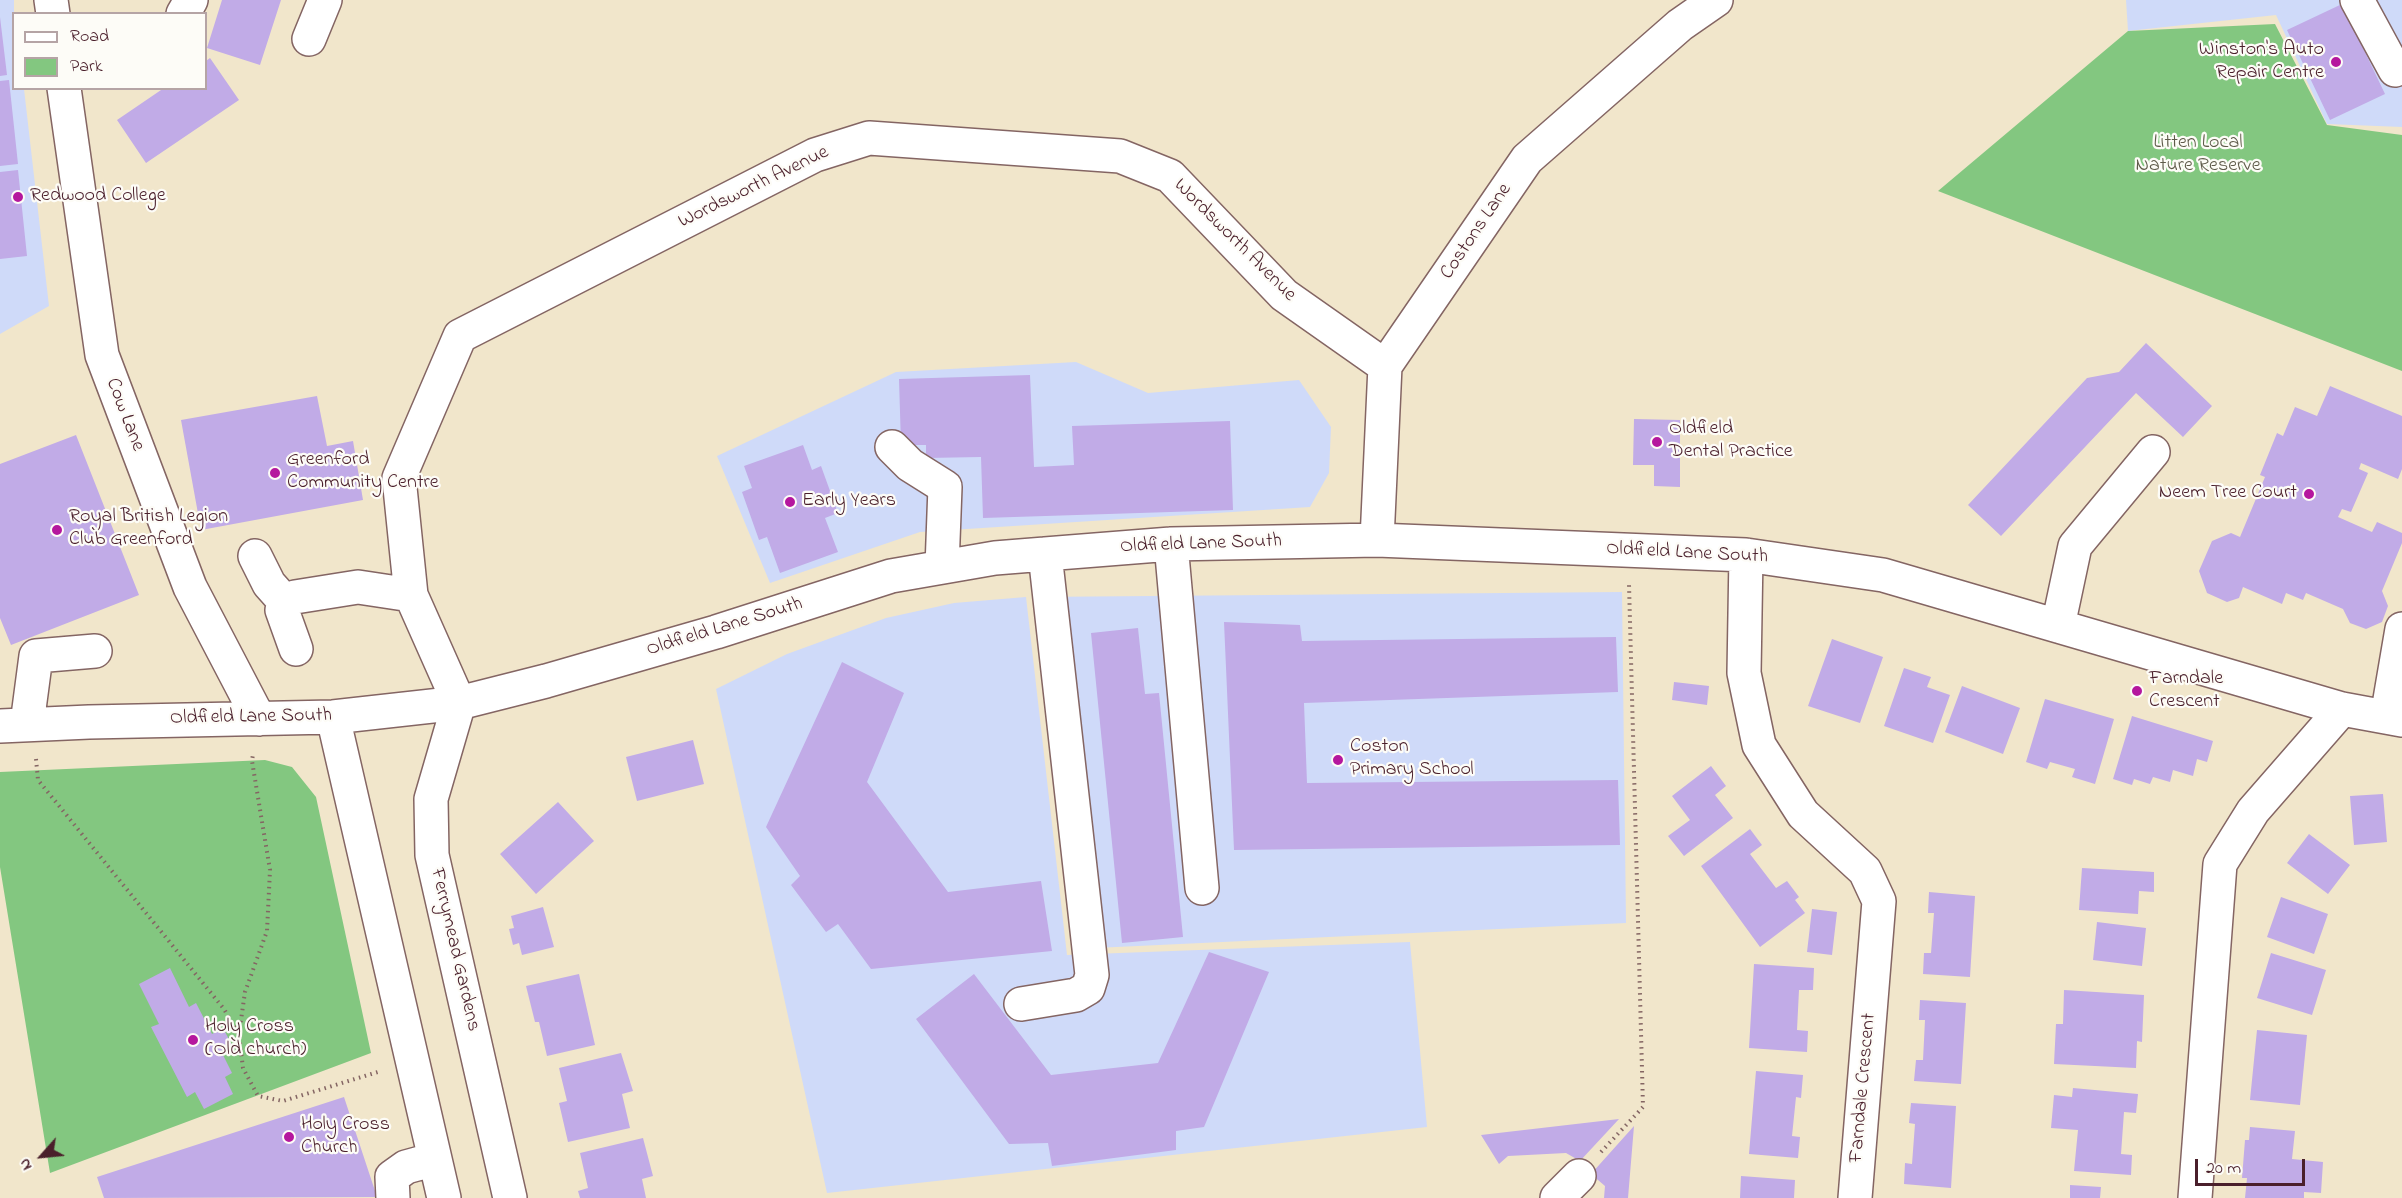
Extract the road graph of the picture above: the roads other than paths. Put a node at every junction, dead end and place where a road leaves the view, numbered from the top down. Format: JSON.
{"nodes":[{"id":1,"x":325,"y":0,"type":"edge"},
{"id":2,"x":1716,"y":0,"type":"edge"},
{"id":3,"x":2356,"y":0,"type":"edge"},
{"id":4,"x":309,"y":39,"type":"dead end"},
{"id":5,"x":2396,"y":70,"type":"dead end"},
{"id":6,"x":64,"y":90,"type":"edge"},
{"id":7,"x":1385,"y":366,"type":"junction"},
{"id":8,"x":892,"y":447,"type":"dead end"},
{"id":9,"x":2153,"y":452,"type":"dead end"},
{"id":10,"x":1377,"y":540,"type":"junction"},
{"id":11,"x":1171,"y":544,"type":"junction"},
{"id":12,"x":1045,"y":554,"type":"junction"},
{"id":13,"x":1746,"y":555,"type":"junction"},
{"id":14,"x":255,"y":556,"type":"dead end"},
{"id":15,"x":942,"y":567,"type":"junction"},
{"id":16,"x":411,"y":595,"type":"junction"},
{"id":17,"x":285,"y":602,"type":"junction"},
{"id":18,"x":2058,"y":626,"type":"junction"},
{"id":19,"x":2402,"y":629,"type":"edge"},
{"id":20,"x":296,"y":649,"type":"dead end"},
{"id":21,"x":95,"y":651,"type":"dead end"},
{"id":22,"x":459,"y":703,"type":"junction"},
{"id":23,"x":2342,"y":709,"type":"junction"},
{"id":24,"x":333,"y":717,"type":"junction"},
{"id":25,"x":259,"y":718,"type":"junction"},
{"id":26,"x":2395,"y":719,"type":"edge"},
{"id":27,"x":21,"y":724,"type":"edge"},
{"id":28,"x":1202,"y":888,"type":"dead end"},
{"id":29,"x":1021,"y":1004,"type":"dead end"},
{"id":30,"x":435,"y":1159,"type":"junction"},
{"id":31,"x":393,"y":1198,"type":"edge"},
{"id":32,"x":444,"y":1198,"type":"edge"},
{"id":33,"x":510,"y":1198,"type":"edge"},
{"id":34,"x":1855,"y":1198,"type":"edge"},
{"id":35,"x":2195,"y":1198,"type":"edge"}],
"edges":[{"from":1,"to":4,"type":"street"},
{"from":2,"to":7,"type":"street","name":"Costons Lane"},
{"from":3,"to":5,"type":"street"},
{"from":6,"to":25,"type":"street","name":"Cow Lane"},
{"from":7,"to":10,"type":"street"},
{"from":7,"to":16,"type":"street","name":"Wordsworth Avenue"},
{"from":8,"to":15,"type":"street"},
{"from":9,"to":18,"type":"street"},
{"from":10,"to":11,"type":"street","name":"Oldfield Lane South"},
{"from":10,"to":13,"type":"street","name":"Oldfield Lane South"},
{"from":11,"to":12,"type":"street","name":"Oldfield Lane South"},
{"from":11,"to":28,"type":"street"},
{"from":12,"to":15,"type":"street","name":"Oldfield Lane South"},
{"from":12,"to":29,"type":"street"},
{"from":13,"to":18,"type":"street","name":"Oldfield Lane South"},
{"from":13,"to":34,"type":"street","name":"Farndale Crescent"},
{"from":14,"to":17,"type":"street"},
{"from":15,"to":22,"type":"street","name":"Oldfield Lane South"},
{"from":16,"to":17,"type":"street"},
{"from":16,"to":22,"type":"street","name":"Wordsworth Avenue"},
{"from":17,"to":20,"type":"street"},
{"from":18,"to":23,"type":"street","name":"Oldfield Lane South"},
{"from":19,"to":26,"type":"street"},
{"from":21,"to":27,"type":"street"},
{"from":22,"to":24,"type":"street","name":"Oldfield Lane South"},
{"from":22,"to":33,"type":"street","name":"Ferrymead Gardens"},
{"from":23,"to":26,"type":"street","name":"Oldfield Lane South"},
{"from":23,"to":35,"type":"street"},
{"from":24,"to":25,"type":"street","name":"Oldfield Lane South"},
{"from":24,"to":30,"type":"street"},
{"from":25,"to":27,"type":"street","name":"Oldfield Lane South"},
{"from":30,"to":31,"type":"street"},
{"from":30,"to":32,"type":"street"}]}
